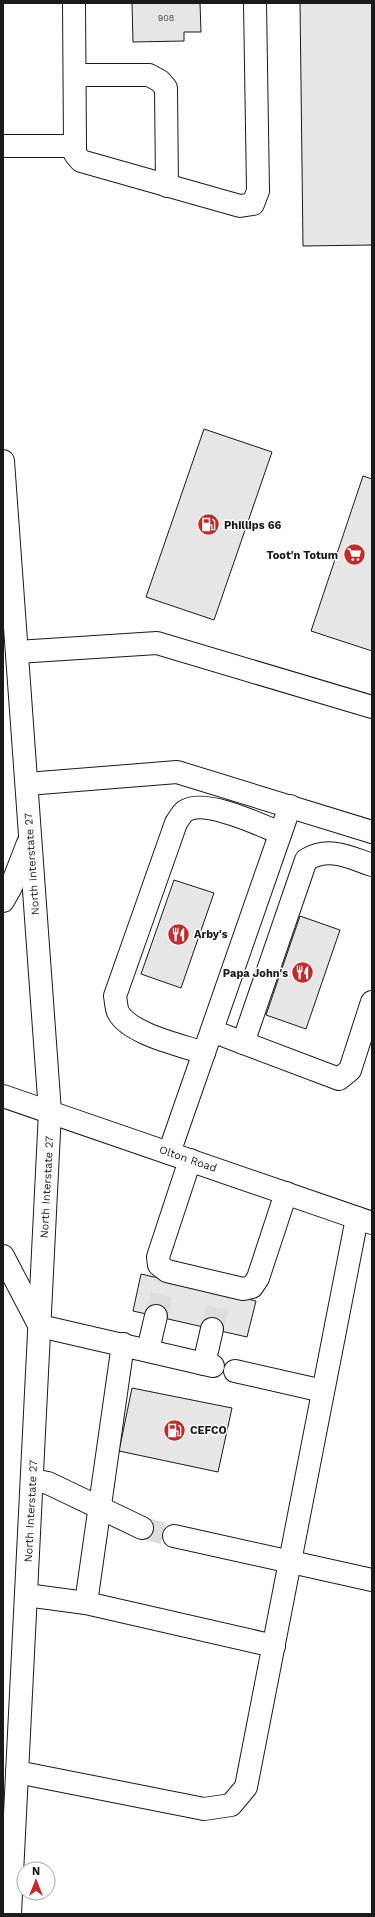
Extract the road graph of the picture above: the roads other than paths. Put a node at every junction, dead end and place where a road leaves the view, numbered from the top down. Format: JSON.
{"nodes":[{"id":1,"x":74,"y":3,"type":"edge"},
{"id":2,"x":255,"y":3,"type":"edge"},
{"id":3,"x":75,"y":75,"type":"junction"},
{"id":4,"x":3,"y":146,"type":"edge"},
{"id":5,"x":75,"y":146,"type":"junction"},
{"id":6,"x":167,"y":186,"type":"junction"},
{"id":7,"x":3,"y":461,"type":"edge"},
{"id":8,"x":17,"y":652,"type":"junction"},
{"id":9,"x":372,"y":707,"type":"edge"},
{"id":10,"x":27,"y":784,"type":"junction"},
{"id":11,"x":290,"y":806,"type":"junction"},
{"id":12,"x":372,"y":832,"type":"edge"},
{"id":13,"x":280,"y":833,"type":"junction"},
{"id":14,"x":30,"y":838,"type":"junction"},
{"id":15,"x":372,"y":865,"type":"edge"},
{"id":16,"x":3,"y":901,"type":"edge"},
{"id":17,"x":372,"y":1002,"type":"edge"},
{"id":18,"x":212,"y":1031,"type":"junction"},
{"id":19,"x":243,"y":1042,"type":"junction"},
{"id":20,"x":204,"y":1053,"type":"junction"},
{"id":21,"x":3,"y":1096,"type":"edge"},
{"id":22,"x":50,"y":1112,"type":"junction"},
{"id":23,"x":169,"y":1153,"type":"junction"},
{"id":24,"x":190,"y":1160,"type":"junction"},
{"id":25,"x":286,"y":1193,"type":"junction"},
{"id":26,"x":365,"y":1221,"type":"edge"},
{"id":27,"x":3,"y":1256,"type":"edge"},
{"id":28,"x":156,"y":1316,"type":"tunnel mouth"},
{"id":29,"x":40,"y":1326,"type":"junction"},
{"id":30,"x":212,"y":1329,"type":"tunnel mouth"},
{"id":31,"x":123,"y":1344,"type":"junction"},
{"id":32,"x":148,"y":1350,"type":"junction"},
{"id":33,"x":235,"y":1371,"type":"dead end"},
{"id":34,"x":323,"y":1391,"type":"junction"},
{"id":35,"x":32,"y":1480,"type":"junction"},
{"id":36,"x":100,"y":1507,"type":"junction"},
{"id":37,"x":142,"y":1528,"type":"tunnel mouth"},
{"id":38,"x":174,"y":1536,"type":"tunnel mouth"},
{"id":39,"x":290,"y":1561,"type":"junction"},
{"id":40,"x":372,"y":1580,"type":"edge"},
{"id":41,"x":26,"y":1595,"type":"junction"},
{"id":42,"x":86,"y":1603,"type":"junction"},
{"id":43,"x":274,"y":1646,"type":"junction"},
{"id":44,"x":18,"y":1772,"type":"junction"},
{"id":45,"x":10,"y":1914,"type":"edge"}],
"edges":[{"from":1,"to":3,"type":"main road"},
{"from":2,"to":6,"type":"main road"},
{"from":3,"to":5,"type":"main road"},
{"from":3,"to":6,"type":"main road"},
{"from":4,"to":5,"type":"main road"},
{"from":5,"to":6,"type":"main road"},
{"from":7,"to":8,"type":"main road","name":"North Interstate 27"},
{"from":8,"to":9,"type":"main road"},
{"from":8,"to":10,"type":"main road","name":"North Interstate 27"},
{"from":10,"to":11,"type":"main road"},
{"from":10,"to":14,"type":"main road","name":"North Interstate 27"},
{"from":11,"to":12,"type":"main road"},
{"from":11,"to":13,"type":"main road"},
{"from":13,"to":18,"type":"main road"},
{"from":13,"to":20,"type":"main road"},
{"from":14,"to":16,"type":"main road"},
{"from":14,"to":22,"type":"main road","name":"North Interstate 27"},
{"from":15,"to":19,"type":"main road"},
{"from":17,"to":19,"type":"main road"},
{"from":18,"to":19,"type":"main road"},
{"from":18,"to":20,"type":"main road"},
{"from":20,"to":23,"type":"main road"},
{"from":21,"to":22,"type":"main road","name":"Olton Road"},
{"from":22,"to":23,"type":"main road","name":"Olton Road"},
{"from":22,"to":29,"type":"main road","name":"North Interstate 27"},
{"from":23,"to":24,"type":"main road","name":"Olton Road"},
{"from":24,"to":25,"type":"main road","name":"Olton Road"},
{"from":24,"to":25,"type":"main road"},
{"from":25,"to":26,"type":"main road","name":"Olton Road"},
{"from":26,"to":34,"type":"main road"},
{"from":27,"to":29,"type":"main road"},
{"from":28,"to":32,"type":"main road"},
{"from":29,"to":31,"type":"main road"},
{"from":29,"to":35,"type":"main road","name":"North Interstate 27"},
{"from":30,"to":32,"type":"main road"},
{"from":31,"to":32,"type":"main road"},
{"from":31,"to":36,"type":"main road"},
{"from":33,"to":34,"type":"main road"},
{"from":34,"to":39,"type":"main road"},
{"from":35,"to":36,"type":"main road"},
{"from":35,"to":41,"type":"main road","name":"North Interstate 27"},
{"from":36,"to":37,"type":"main road"},
{"from":36,"to":42,"type":"main road"},
{"from":38,"to":39,"type":"main road"},
{"from":39,"to":40,"type":"main road"},
{"from":39,"to":43,"type":"main road"},
{"from":41,"to":42,"type":"main road"},
{"from":41,"to":44,"type":"main road","name":"North Interstate 27"},
{"from":42,"to":43,"type":"main road"},
{"from":43,"to":44,"type":"main road"},
{"from":44,"to":45,"type":"main road","name":"North Interstate 27"}]}
